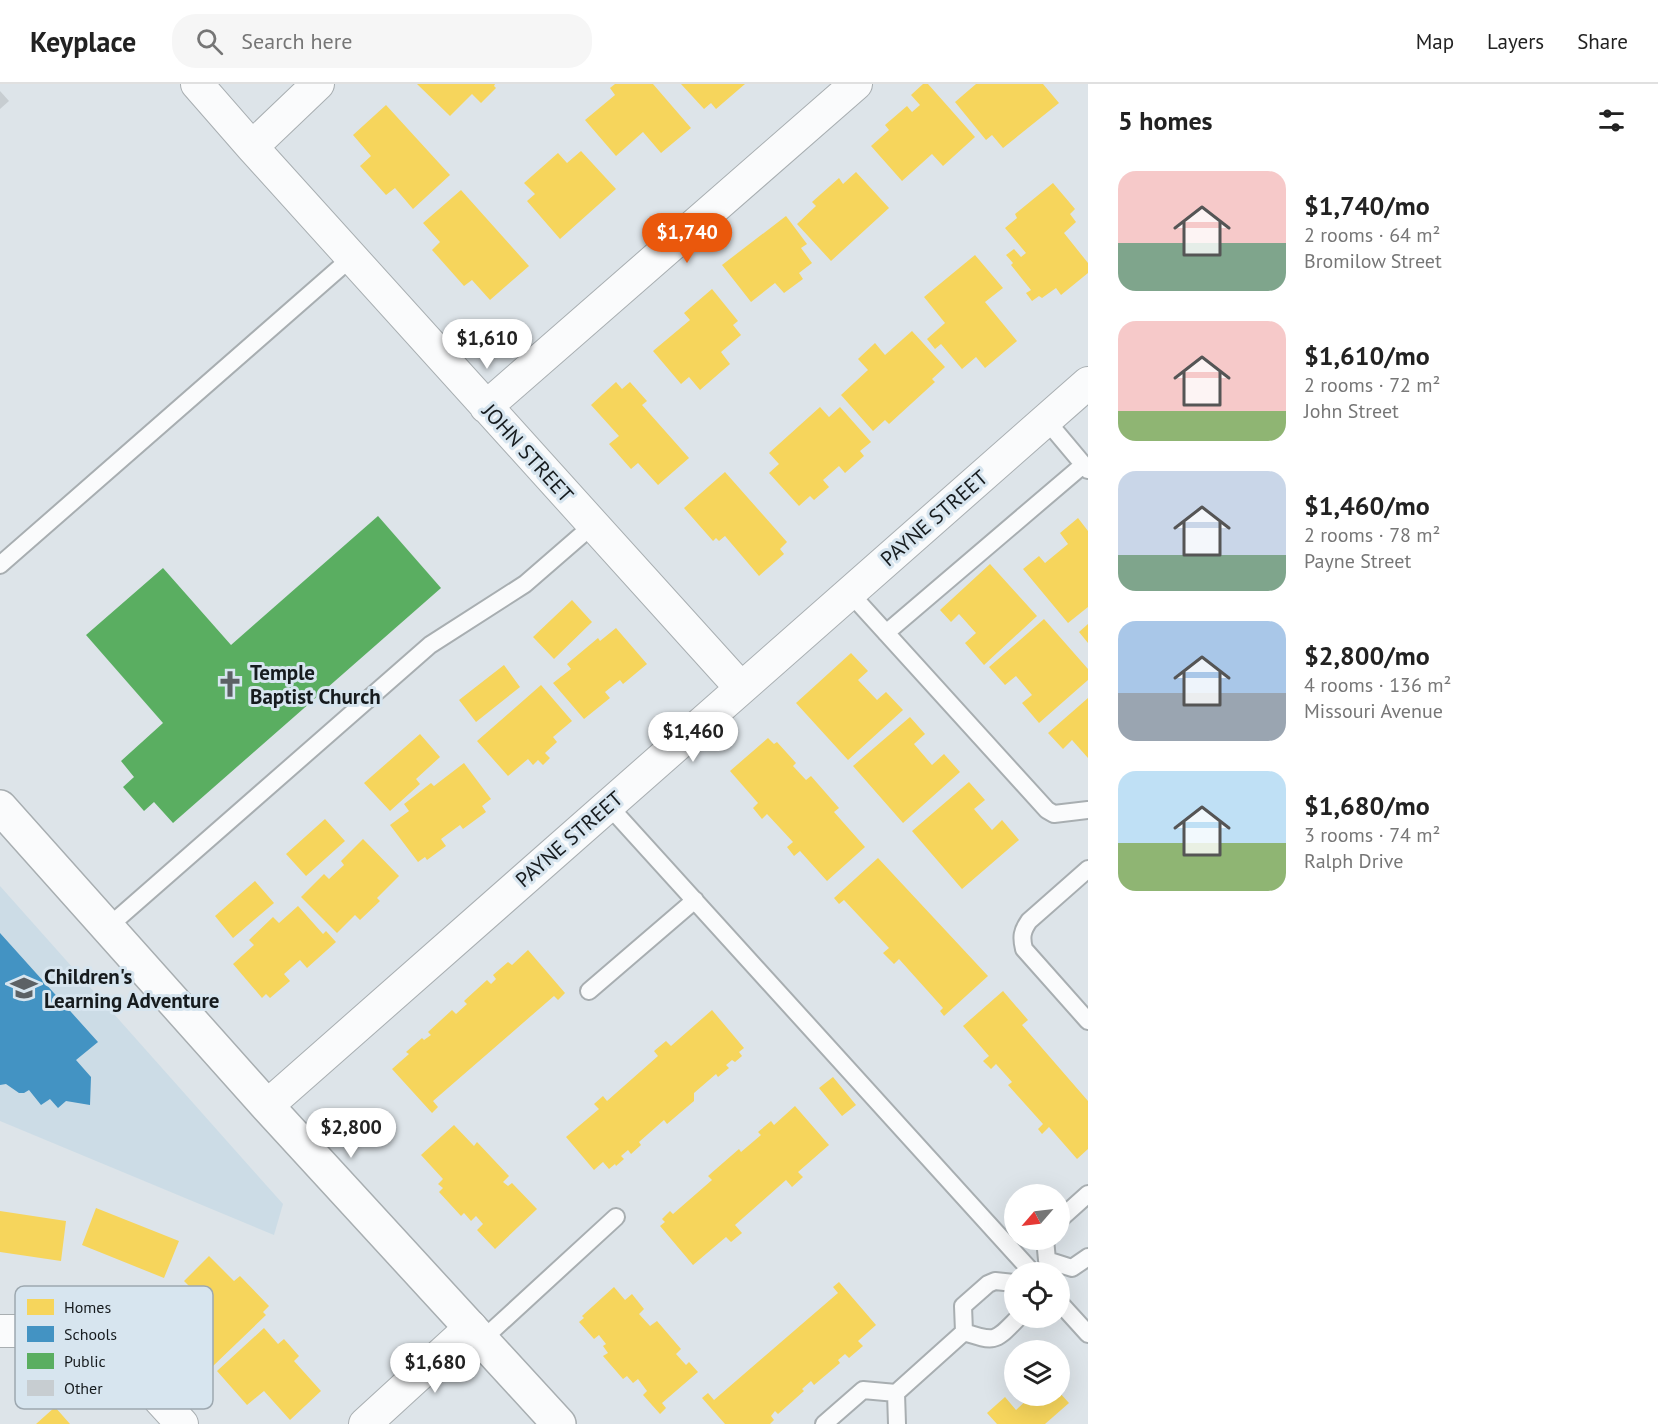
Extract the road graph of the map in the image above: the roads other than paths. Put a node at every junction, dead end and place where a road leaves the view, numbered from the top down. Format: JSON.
{"nodes":[{"id":1,"x":197,"y":84,"type":"edge"},
{"id":2,"x":318,"y":84,"type":"edge"},
{"id":3,"x":855,"y":84,"type":"edge"},
{"id":4,"x":252,"y":147,"type":"junction"},
{"id":5,"x":351,"y":258,"type":"junction"},
{"id":6,"x":1088,"y":383,"type":"edge"},
{"id":7,"x":486,"y":407,"type":"junction"},
{"id":8,"x":1046,"y":420,"type":"junction"},
{"id":9,"x":1086,"y":467,"type":"edge"},
{"id":10,"x":593,"y":525,"type":"junction"},
{"id":11,"x":0,"y":565,"type":"edge"},
{"id":12,"x":849,"y":592,"type":"junction"},
{"id":13,"x":886,"y":633,"type":"junction"},
{"id":14,"x":741,"y":688,"type":"junction"},
{"id":15,"x":608,"y":805,"type":"junction"},
{"id":16,"x":0,"y":807,"type":"edge"},
{"id":17,"x":1088,"y":810,"type":"edge"},
{"id":18,"x":1088,"y":869,"type":"edge"},
{"id":19,"x":695,"y":900,"type":"junction"},
{"id":20,"x":108,"y":927,"type":"junction"},
{"id":21,"x":589,"y":991,"type":"dead end"},
{"id":22,"x":1088,"y":1021,"type":"edge"},
{"id":23,"x":267,"y":1106,"type":"junction"},
{"id":24,"x":1088,"y":1194,"type":"edge"},
{"id":25,"x":1070,"y":1210,"type":"edge"},
{"id":26,"x":616,"y":1217,"type":"dead end"},
{"id":27,"x":1046,"y":1250,"type":"edge"},
{"id":28,"x":1088,"y":1257,"type":"edge"},
{"id":29,"x":1047,"y":1260,"type":"junction"},
{"id":30,"x":1024,"y":1262,"type":"edge"},
{"id":31,"x":1045,"y":1262,"type":"edge"},
{"id":32,"x":1004,"y":1282,"type":"edge"},
{"id":33,"x":1070,"y":1314,"type":"edge"},
{"id":34,"x":1007,"y":1328,"type":"edge"},
{"id":35,"x":964,"y":1332,"type":"junction"},
{"id":36,"x":477,"y":1333,"type":"junction"},
{"id":37,"x":1088,"y":1334,"type":"edge"},
{"id":38,"x":896,"y":1393,"type":"junction"},
{"id":39,"x":168,"y":1409,"type":"edge"},
{"id":40,"x":182,"y":1424,"type":"edge"},
{"id":41,"x":364,"y":1424,"type":"edge"},
{"id":42,"x":559,"y":1424,"type":"edge"},
{"id":43,"x":824,"y":1424,"type":"edge"},
{"id":44,"x":897,"y":1424,"type":"edge"}],
"edges":[{"from":1,"to":4,"type":"street","name":"JOHN STREET"},
{"from":2,"to":4,"type":"street"},
{"from":3,"to":7,"type":"street"},
{"from":4,"to":5,"type":"street","name":"JOHN STREET"},
{"from":5,"to":7,"type":"street","name":"JOHN STREET"},
{"from":5,"to":11,"type":"lane"},
{"from":6,"to":8,"type":"street","name":"PAYNE STREET"},
{"from":7,"to":10,"type":"street","name":"JOHN STREET"},
{"from":8,"to":9,"type":"lane"},
{"from":8,"to":12,"type":"street","name":"PAYNE STREET"},
{"from":9,"to":13,"type":"lane"},
{"from":10,"to":14,"type":"street","name":"JOHN STREET"},
{"from":10,"to":20,"type":"lane"},
{"from":12,"to":13,"type":"lane"},
{"from":12,"to":14,"type":"street","name":"PAYNE STREET"},
{"from":13,"to":17,"type":"lane"},
{"from":14,"to":15,"type":"street","name":"PAYNE STREET"},
{"from":15,"to":19,"type":"lane"},
{"from":15,"to":23,"type":"street","name":"PAYNE STREET"},
{"from":16,"to":20,"type":"main road"},
{"from":18,"to":22,"type":"lane"},
{"from":19,"to":21,"type":"lane"},
{"from":19,"to":30,"type":"lane"},
{"from":20,"to":23,"type":"main road"},
{"from":23,"to":36,"type":"main road"},
{"from":24,"to":25,"type":"lane"},
{"from":26,"to":36,"type":"lane"},
{"from":27,"to":29,"type":"lane"},
{"from":28,"to":29,"type":"lane"},
{"from":29,"to":31,"type":"lane"},
{"from":32,"to":35,"type":"lane"},
{"from":33,"to":37,"type":"lane"},
{"from":34,"to":35,"type":"lane"},
{"from":35,"to":38,"type":"lane"},
{"from":36,"to":41,"type":"street"},
{"from":36,"to":42,"type":"main road"},
{"from":38,"to":43,"type":"lane"},
{"from":38,"to":44,"type":"lane"},
{"from":39,"to":40,"type":"street"}]}
